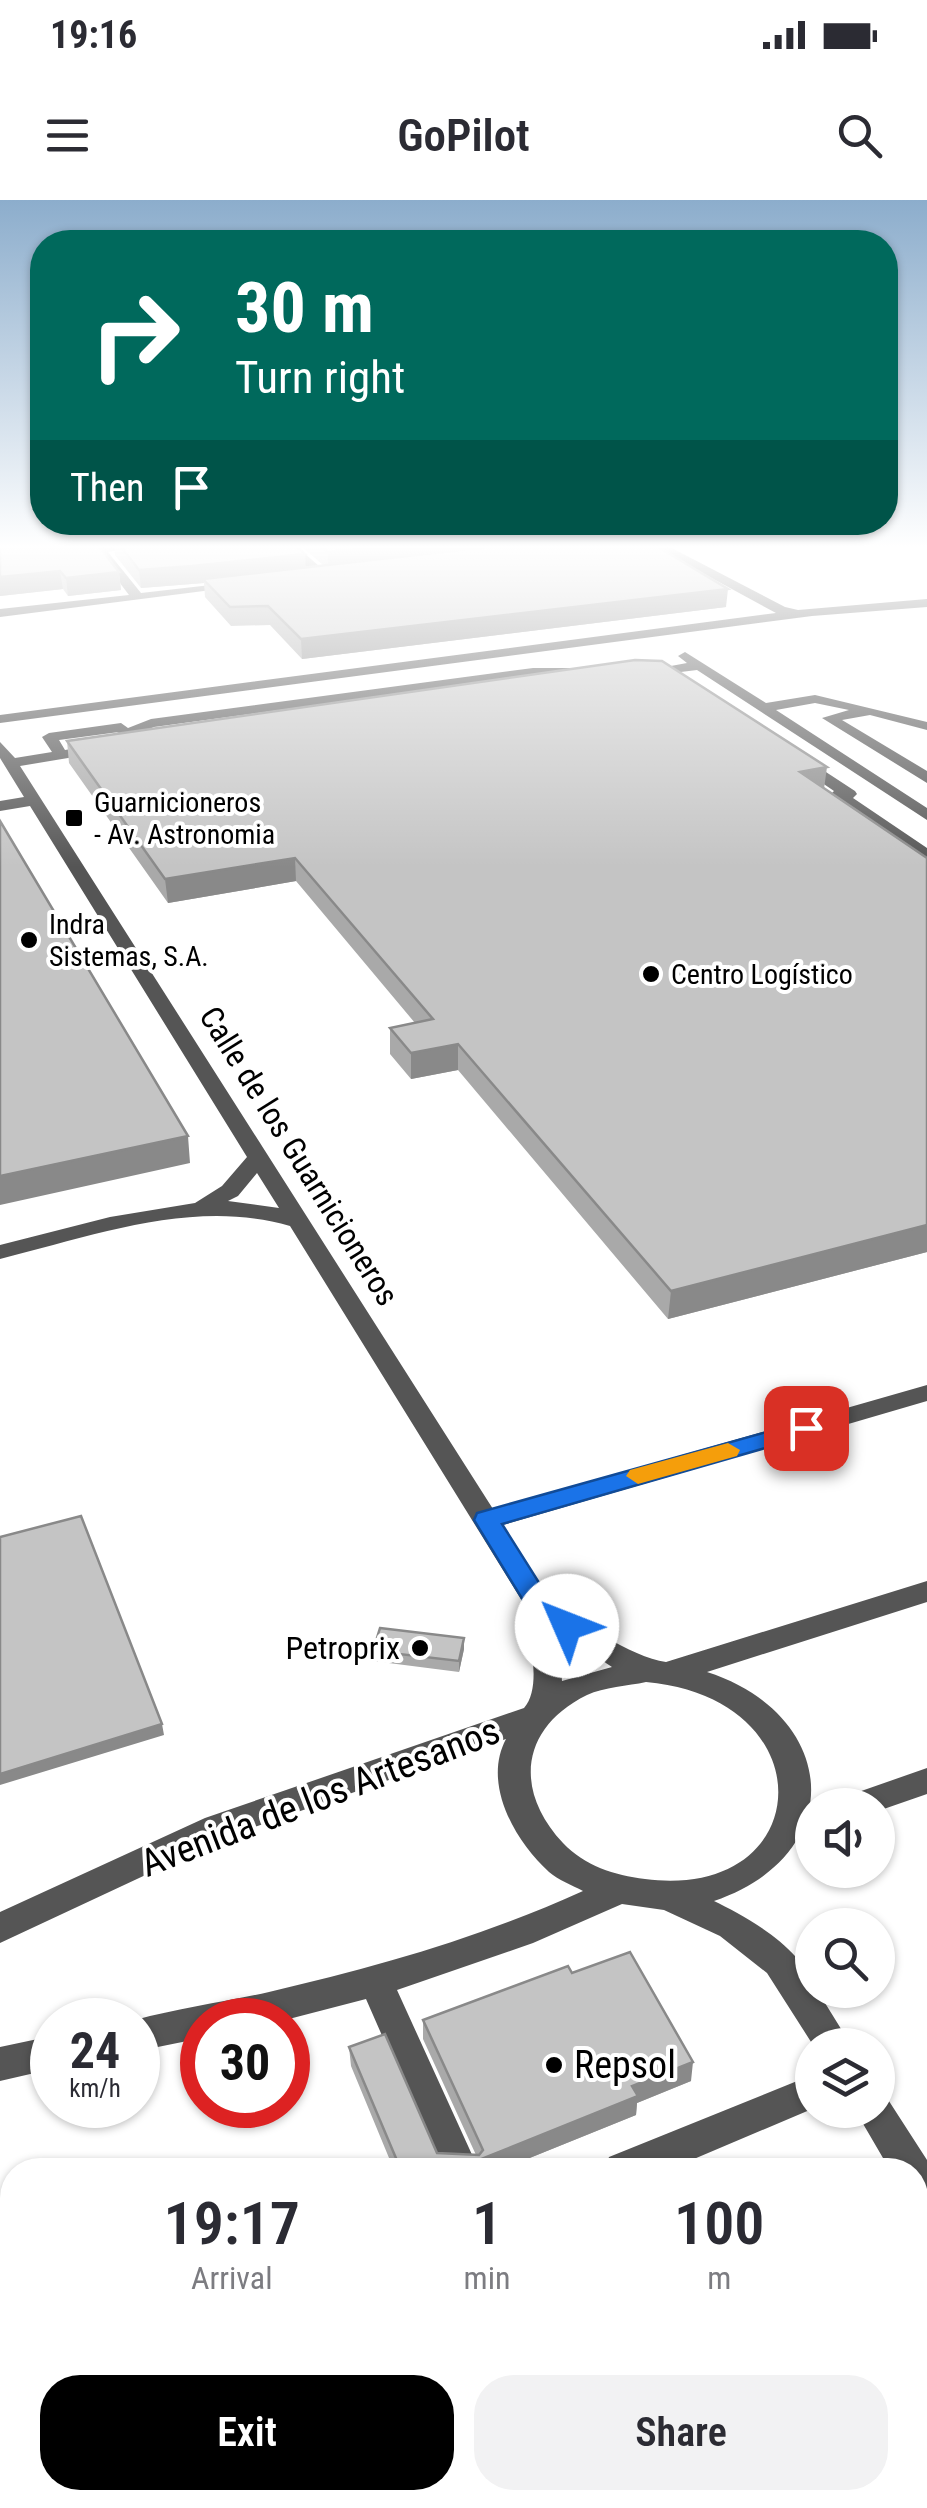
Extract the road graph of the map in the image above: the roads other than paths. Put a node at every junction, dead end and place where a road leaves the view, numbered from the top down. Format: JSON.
{"nodes":[{"id":1,"x":512,"y":652,"type":"edge"},
{"id":2,"x":526,"y":652,"type":"edge"},
{"id":3,"x":683,"y":652,"type":"edge"},
{"id":4,"x":442,"y":661,"type":"junction"},
{"id":5,"x":694,"y":666,"type":"junction"},
{"id":6,"x":654,"y":672,"type":"junction"},
{"id":7,"x":592,"y":673,"type":"edge"},
{"id":8,"x":621,"y":673,"type":"edge"},
{"id":9,"x":466,"y":681,"type":"junction"},
{"id":10,"x":683,"y":684,"type":"edge"},
{"id":11,"x":789,"y":704,"type":"junction"},
{"id":12,"x":760,"y":708,"type":"junction"},
{"id":13,"x":870,"y":711,"type":"junction"},
{"id":14,"x":5,"y":716,"type":"edge"},
{"id":15,"x":830,"y":718,"type":"junction"},
{"id":16,"x":151,"y":723,"type":"junction"},
{"id":17,"x":927,"y":726,"type":"edge"},
{"id":18,"x":0,"y":728,"type":"edge"},
{"id":19,"x":782,"y":750,"type":"edge"},
{"id":20,"x":5,"y":754,"type":"edge"},
{"id":21,"x":62,"y":756,"type":"junction"},
{"id":22,"x":927,"y":778,"type":"edge"},
{"id":23,"x":32,"y":802,"type":"junction"},
{"id":24,"x":0,"y":806,"type":"edge"},
{"id":25,"x":927,"y":815,"type":"edge"},
{"id":26,"x":927,"y":856,"type":"edge"},
{"id":27,"x":257,"y":1158,"type":"junction"},
{"id":28,"x":200,"y":1207,"type":"junction"},
{"id":29,"x":298,"y":1221,"type":"junction"},
{"id":30,"x":0,"y":1252,"type":"edge"},
{"id":31,"x":927,"y":1394,"type":"edge"},
{"id":32,"x":486,"y":1520,"type":"junction"},
{"id":33,"x":927,"y":1591,"type":"edge"},
{"id":34,"x":538,"y":1603,"type":"junction"},
{"id":35,"x":658,"y":1672,"type":"junction"},
{"id":36,"x":539,"y":1710,"type":"junction"},
{"id":37,"x":927,"y":1780,"type":"edge"},
{"id":38,"x":797,"y":1788,"type":"edge"},
{"id":39,"x":895,"y":1792,"type":"edge"},
{"id":40,"x":795,"y":1830,"type":"edge"},
{"id":41,"x":618,"y":1890,"type":"junction"},
{"id":42,"x":669,"y":1896,"type":"junction"},
{"id":43,"x":0,"y":1928,"type":"edge"},
{"id":44,"x":376,"y":1980,"type":"junction"},
{"id":45,"x":310,"y":1999,"type":"edge"},
{"id":46,"x":822,"y":2028,"type":"edge"},
{"id":47,"x":30,"y":2058,"type":"edge"},
{"id":48,"x":0,"y":2064,"type":"edge"},
{"id":49,"x":795,"y":2099,"type":"edge"},
{"id":50,"x":886,"y":2128,"type":"edge"},
{"id":51,"x":455,"y":2158,"type":"edge"},
{"id":52,"x":652,"y":2158,"type":"edge"},
{"id":53,"x":905,"y":2158,"type":"edge"}],
"edges":[{"from":1,"to":4,"type":"street"},
{"from":2,"to":14,"type":"street"},
{"from":3,"to":5,"type":"street"},
{"from":4,"to":9,"type":"street"},
{"from":4,"to":14,"type":"street"},
{"from":5,"to":6,"type":"street"},
{"from":5,"to":12,"type":"street"},
{"from":6,"to":8,"type":"street"},
{"from":6,"to":10,"type":"street"},
{"from":7,"to":9,"type":"street"},
{"from":9,"to":16,"type":"street"},
{"from":11,"to":12,"type":"street"},
{"from":11,"to":13,"type":"street"},
{"from":11,"to":15,"type":"street"},
{"from":12,"to":25,"type":"street"},
{"from":13,"to":15,"type":"street"},
{"from":13,"to":17,"type":"street"},
{"from":14,"to":18,"type":"street"},
{"from":15,"to":22,"type":"street"},
{"from":16,"to":21,"type":"street"},
{"from":16,"to":21,"type":"street"},
{"from":19,"to":26,"type":"street"},
{"from":20,"to":21,"type":"street"},
{"from":20,"to":23,"type":"street","name":"Calle de los Guarnicioneros"},
{"from":23,"to":24,"type":"street"},
{"from":23,"to":27,"type":"street","name":"Calle de los Guarnicioneros"},
{"from":27,"to":28,"type":"street"},
{"from":27,"to":29,"type":"street","name":"Calle de los Guarnicioneros"},
{"from":28,"to":29,"type":"street"},
{"from":28,"to":30,"type":"street"},
{"from":29,"to":32,"type":"street","name":"Calle de los Guarnicioneros"},
{"from":31,"to":32,"type":"street"},
{"from":32,"to":34,"type":"street","name":"Calle de los Guarnicioneros"},
{"from":33,"to":35,"type":"street"},
{"from":34,"to":35,"type":"street","name":"Calle de los Guarnicioneros"},
{"from":34,"to":36,"type":"street","name":"Calle de los Guarnicioneros"},
{"from":35,"to":36,"type":"street"},
{"from":35,"to":38,"type":"street"},
{"from":36,"to":41,"type":"street"},
{"from":36,"to":43,"type":"street","name":"Avenida de los Artesanos"},
{"from":37,"to":39,"type":"street"},
{"from":40,"to":42,"type":"street"},
{"from":41,"to":42,"type":"street"},
{"from":41,"to":44,"type":"street"},
{"from":42,"to":46,"type":"street"},
{"from":44,"to":45,"type":"street"},
{"from":44,"to":51,"type":"street"},
{"from":47,"to":48,"type":"street"},
{"from":49,"to":52,"type":"street"},
{"from":50,"to":53,"type":"street"}]}
